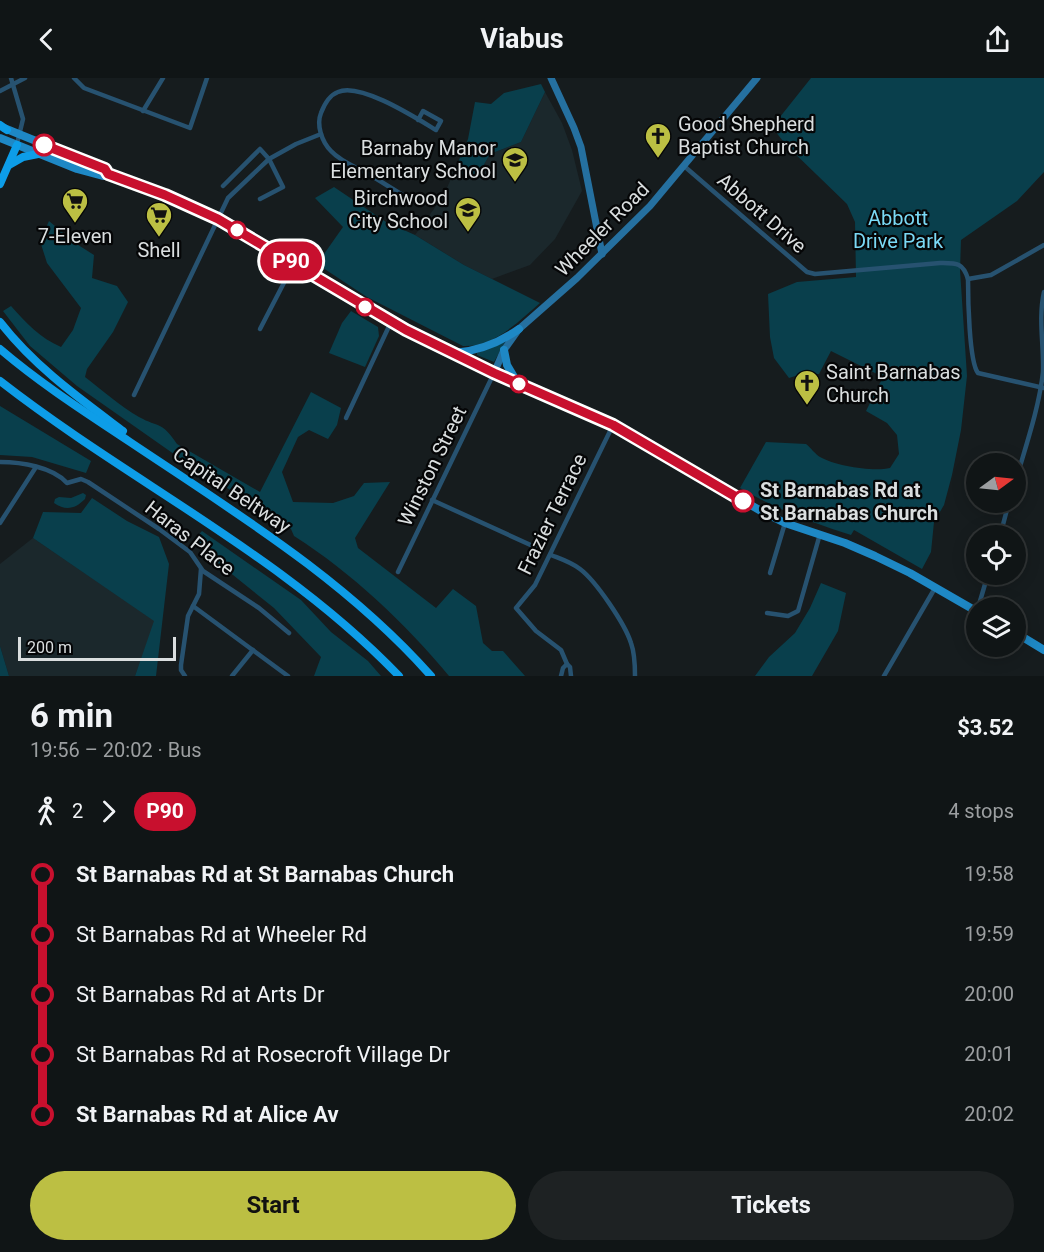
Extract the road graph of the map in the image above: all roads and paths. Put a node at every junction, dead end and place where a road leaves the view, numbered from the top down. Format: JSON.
{"nodes":[{"id":1,"x":11,"y":78,"type":"edge"},
{"id":2,"x":25,"y":78,"type":"edge"},
{"id":3,"x":74,"y":78,"type":"edge"},
{"id":4,"x":163,"y":78,"type":"edge"},
{"id":5,"x":207,"y":78,"type":"edge"},
{"id":6,"x":551,"y":78,"type":"edge"},
{"id":7,"x":757,"y":78,"type":"edge"},
{"id":8,"x":13,"y":84,"type":"junction"},
{"id":9,"x":0,"y":91,"type":"edge"},
{"id":10,"x":143,"y":111,"type":"junction"},
{"id":11,"x":418,"y":120,"type":"junction"},
{"id":12,"x":2,"y":127,"type":"edge"},
{"id":13,"x":321,"y":134,"type":"junction"},
{"id":14,"x":0,"y":138,"type":"edge"},
{"id":15,"x":18,"y":141,"type":"junction"},
{"id":16,"x":38,"y":154,"type":"junction"},
{"id":17,"x":269,"y":159,"type":"junction"},
{"id":18,"x":684,"y":166,"type":"junction"},
{"id":19,"x":7,"y":168,"type":"junction"},
{"id":20,"x":108,"y":174,"type":"junction"},
{"id":21,"x":0,"y":184,"type":"edge"},
{"id":22,"x":223,"y":186,"type":"dead end"},
{"id":23,"x":406,"y":197,"type":"dead end"},
{"id":24,"x":260,"y":199,"type":"dead end"},
{"id":25,"x":218,"y":219,"type":"junction"},
{"id":26,"x":1044,"y":245,"type":"edge"},
{"id":27,"x":602,"y":254,"type":"junction"},
{"id":28,"x":296,"y":264,"type":"junction"},
{"id":29,"x":968,"y":279,"type":"junction"},
{"id":30,"x":1044,"y":292,"type":"edge"},
{"id":31,"x":0,"y":322,"type":"edge"},
{"id":32,"x":390,"y":322,"type":"junction"},
{"id":33,"x":260,"y":329,"type":"dead end"},
{"id":34,"x":519,"y":329,"type":"junction"},
{"id":35,"x":0,"y":349,"type":"edge"},
{"id":36,"x":504,"y":350,"type":"junction"},
{"id":37,"x":453,"y":353,"type":"junction"},
{"id":38,"x":494,"y":373,"type":"junction"},
{"id":39,"x":0,"y":381,"type":"edge"},
{"id":40,"x":518,"y":384,"type":"junction"},
{"id":41,"x":1042,"y":387,"type":"edge"},
{"id":42,"x":134,"y":395,"type":"dead end"},
{"id":43,"x":346,"y":418,"type":"dead end"},
{"id":44,"x":613,"y":425,"type":"junction"},
{"id":45,"x":1024,"y":453,"type":"edge"},
{"id":46,"x":0,"y":462,"type":"edge"},
{"id":47,"x":36,"y":468,"type":"junction"},
{"id":48,"x":432,"y":500,"type":"junction"},
{"id":49,"x":220,"y":502,"type":"junction"},
{"id":50,"x":0,"y":523,"type":"edge"},
{"id":51,"x":785,"y":523,"type":"junction"},
{"id":52,"x":820,"y":534,"type":"junction"},
{"id":53,"x":535,"y":547,"type":"dead end"},
{"id":54,"x":551,"y":555,"type":"junction"},
{"id":55,"x":201,"y":569,"type":"junction"},
{"id":56,"x":398,"y":572,"type":"dead end"},
{"id":57,"x":770,"y":573,"type":"dead end"},
{"id":58,"x":935,"y":588,"type":"junction"},
{"id":59,"x":966,"y":604,"type":"edge"},
{"id":60,"x":193,"y":606,"type":"junction"},
{"id":61,"x":768,"y":612,"type":"dead end"},
{"id":62,"x":289,"y":633,"type":"dead end"},
{"id":63,"x":1026,"y":639,"type":"edge"},
{"id":64,"x":253,"y":650,"type":"junction"},
{"id":65,"x":1044,"y":650,"type":"edge"},
{"id":66,"x":567,"y":664,"type":"junction"},
{"id":67,"x":185,"y":676,"type":"edge"},
{"id":68,"x":232,"y":676,"type":"edge"},
{"id":69,"x":288,"y":676,"type":"edge"},
{"id":70,"x":399,"y":676,"type":"edge"},
{"id":71,"x":431,"y":676,"type":"edge"},
{"id":72,"x":561,"y":676,"type":"edge"},
{"id":73,"x":571,"y":676,"type":"edge"},
{"id":74,"x":635,"y":676,"type":"edge"},
{"id":75,"x":884,"y":676,"type":"edge"}],
"edges":[{"from":1,"to":8,"type":"street"},
{"from":2,"to":8,"type":"street"},
{"from":3,"to":10,"type":"street"},
{"from":4,"to":10,"type":"street"},
{"from":5,"to":10,"type":"street"},
{"from":6,"to":27,"type":"main road"},
{"from":7,"to":18,"type":"main road","name":"Wheeler Road"},
{"from":8,"to":9,"type":"street"},
{"from":8,"to":15,"type":"street"},
{"from":11,"to":11,"type":"street"},
{"from":11,"to":13,"type":"street"},
{"from":12,"to":15,"type":"main road"},
{"from":13,"to":17,"type":"street"},
{"from":13,"to":23,"type":"street"},
{"from":14,"to":15,"type":"main road"},
{"from":15,"to":16,"type":"main road"},
{"from":15,"to":19,"type":"highway"},
{"from":15,"to":20,"type":"main road"},
{"from":16,"to":19,"type":"highway"},
{"from":16,"to":20,"type":"main road"},
{"from":17,"to":22,"type":"street"},
{"from":17,"to":24,"type":"street"},
{"from":17,"to":25,"type":"street"},
{"from":18,"to":27,"type":"main road","name":"Wheeler Road"},
{"from":18,"to":29,"type":"street","name":"Abbott Drive"},
{"from":19,"to":21,"type":"highway"},
{"from":20,"to":25,"type":"main road"},
{"from":25,"to":28,"type":"main road"},
{"from":25,"to":42,"type":"street"},
{"from":26,"to":29,"type":"street"},
{"from":27,"to":34,"type":"main road","name":"Wheeler Road"},
{"from":28,"to":32,"type":"main road"},
{"from":28,"to":33,"type":"street"},
{"from":29,"to":41,"type":"street"},
{"from":30,"to":41,"type":"street"},
{"from":31,"to":49,"type":"highway"},
{"from":32,"to":37,"type":"main road"},
{"from":32,"to":43,"type":"street"},
{"from":34,"to":36,"type":"main road","name":"Wheeler Road"},
{"from":34,"to":37,"type":"main road"},
{"from":35,"to":49,"type":"highway","name":"Capital Beltway"},
{"from":36,"to":38,"type":"main road","name":"Wheeler Road"},
{"from":36,"to":40,"type":"main road"},
{"from":37,"to":38,"type":"main road"},
{"from":38,"to":40,"type":"main road"},
{"from":38,"to":48,"type":"street","name":"Winston Street"},
{"from":39,"to":70,"type":"highway","name":"Capital Beltway"},
{"from":40,"to":44,"type":"main road"},
{"from":41,"to":45,"type":"street"},
{"from":44,"to":51,"type":"main road"},
{"from":44,"to":54,"type":"street","name":"Frazier Terrace"},
{"from":46,"to":47,"type":"street"},
{"from":47,"to":50,"type":"street"},
{"from":47,"to":55,"type":"street","name":"Haras Place"},
{"from":48,"to":53,"type":"street"},
{"from":48,"to":56,"type":"street","name":"Winston Street"},
{"from":49,"to":71,"type":"highway","name":"Capital Beltway"},
{"from":51,"to":52,"type":"main road"},
{"from":51,"to":57,"type":"street"},
{"from":52,"to":58,"type":"main road"},
{"from":52,"to":61,"type":"street"},
{"from":54,"to":66,"type":"street","name":"Frazier Terrace"},
{"from":54,"to":74,"type":"street"},
{"from":55,"to":60,"type":"street"},
{"from":55,"to":62,"type":"street","name":"Haras Place"},
{"from":58,"to":59,"type":"main road"},
{"from":58,"to":75,"type":"street"},
{"from":60,"to":64,"type":"street"},
{"from":60,"to":67,"type":"street"},
{"from":63,"to":65,"type":"main road"},
{"from":64,"to":68,"type":"street"},
{"from":64,"to":69,"type":"street"},
{"from":66,"to":72,"type":"street"},
{"from":66,"to":73,"type":"street"}]}
